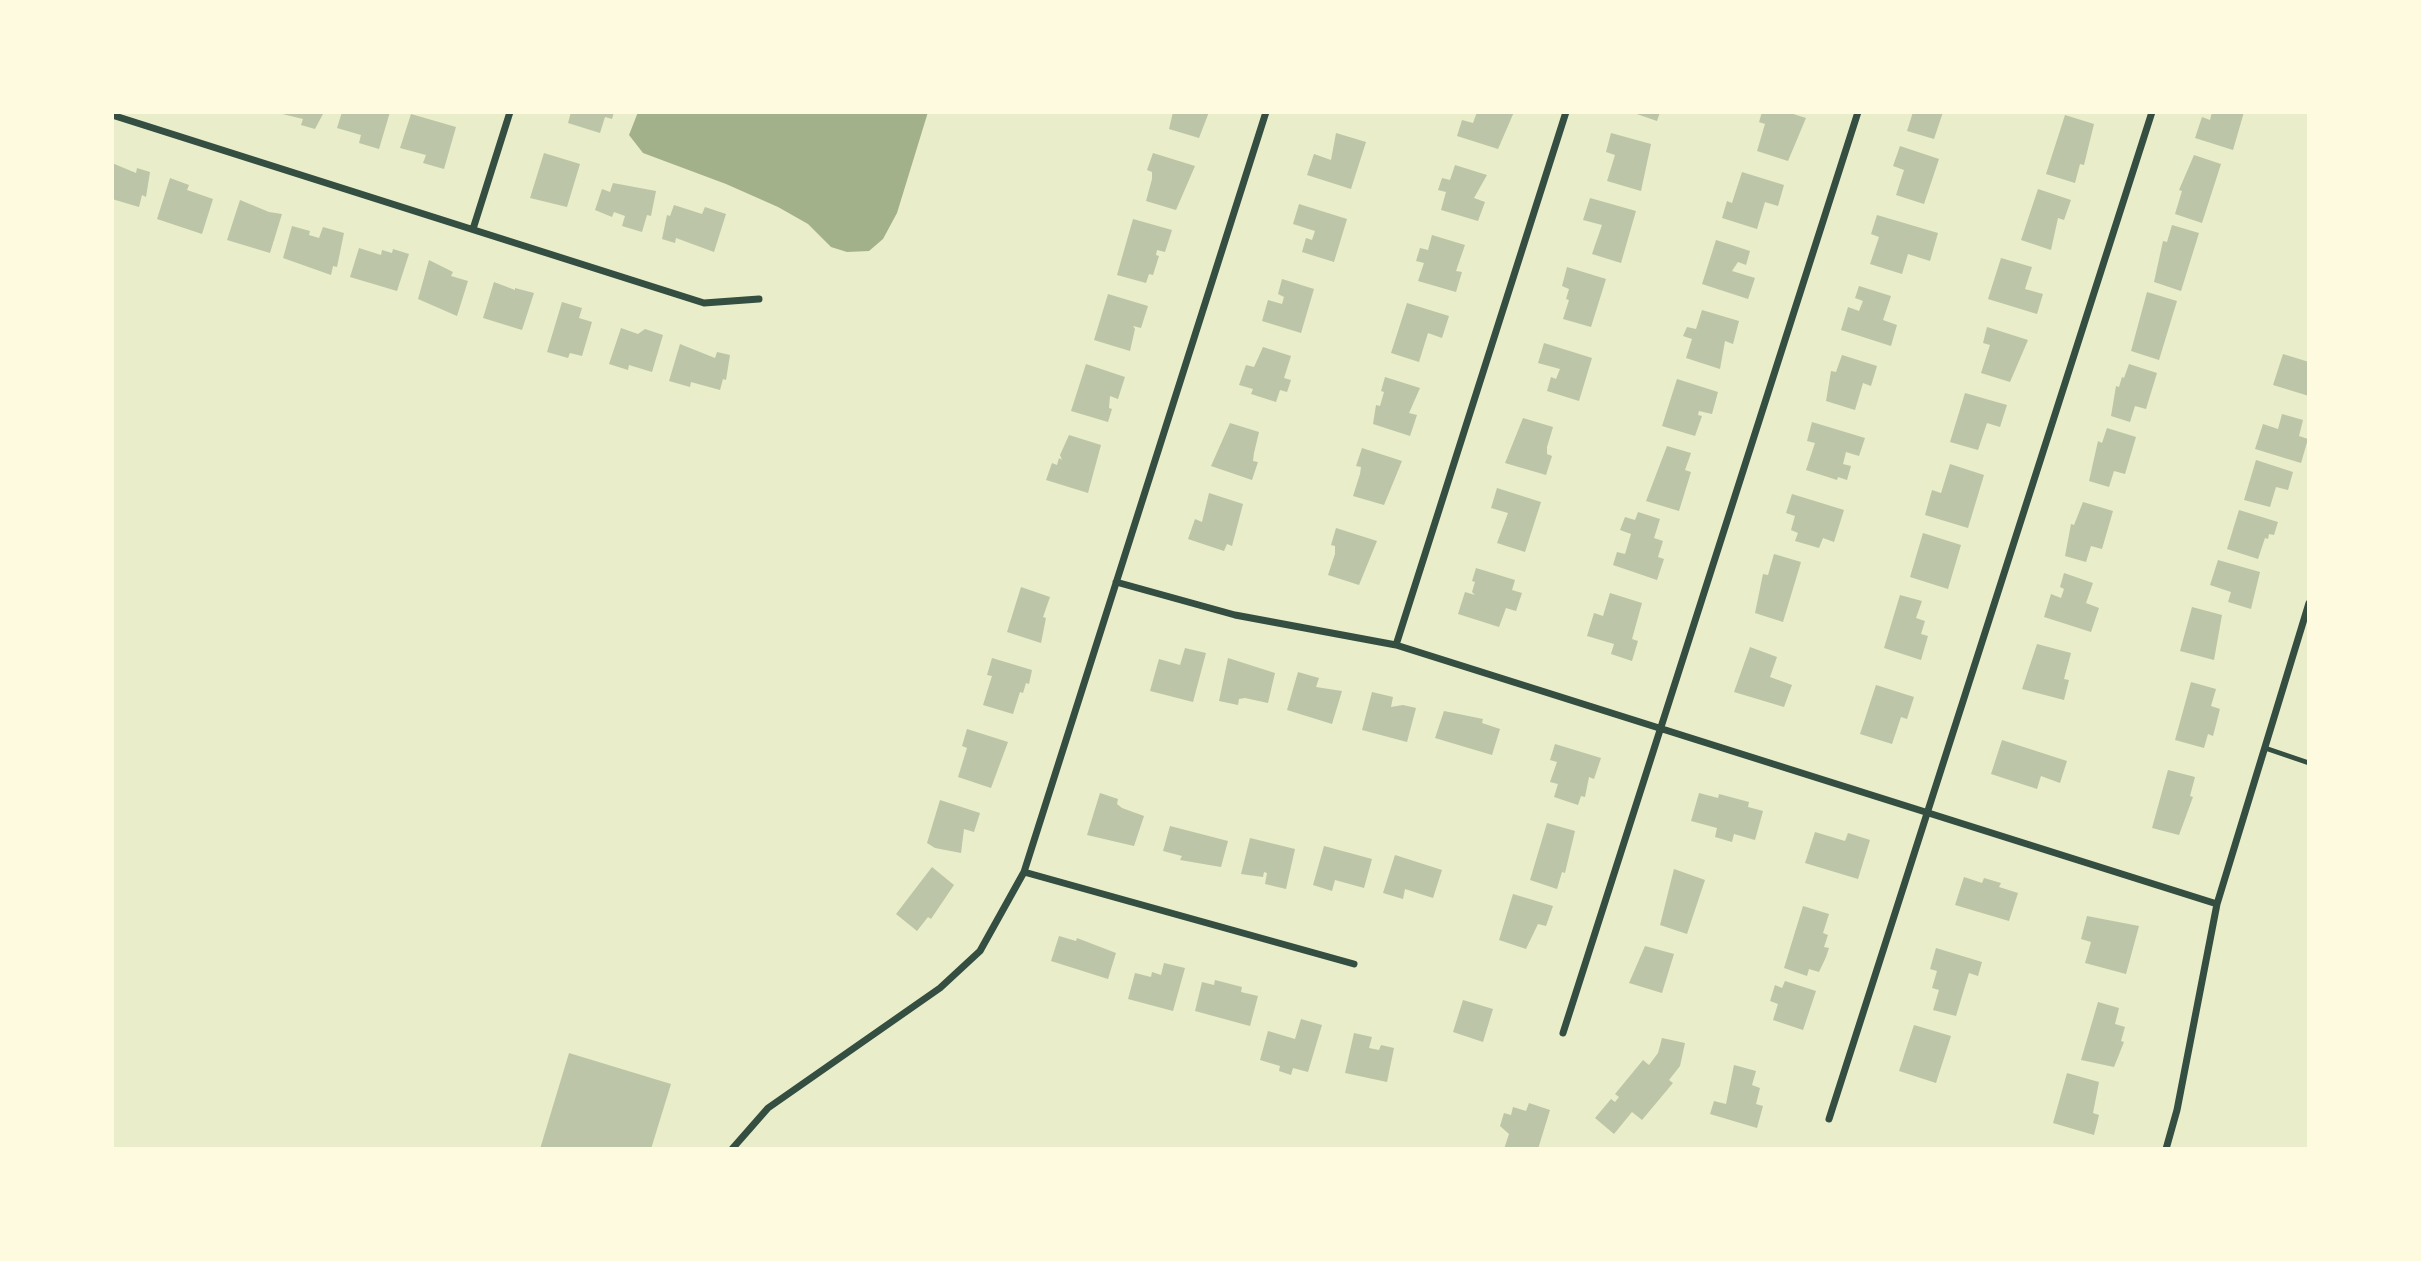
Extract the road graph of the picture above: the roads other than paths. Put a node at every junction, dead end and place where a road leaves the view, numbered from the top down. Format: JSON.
{"nodes":[{"id":1,"x":510,"y":112,"type":"edge"},
{"id":2,"x":1266,"y":112,"type":"edge"},
{"id":3,"x":1566,"y":112,"type":"edge"},
{"id":4,"x":1858,"y":112,"type":"edge"},
{"id":5,"x":2152,"y":112,"type":"edge"},
{"id":6,"x":112,"y":115,"type":"edge"},
{"id":7,"x":473,"y":229,"type":"junction"},
{"id":8,"x":759,"y":299,"type":"dead end"},
{"id":9,"x":1115,"y":582,"type":"junction"},
{"id":10,"x":2309,"y":603,"type":"edge"},
{"id":11,"x":1396,"y":645,"type":"junction"},
{"id":12,"x":1659,"y":729,"type":"junction"},
{"id":13,"x":2265,"y":748,"type":"junction"},
{"id":14,"x":2309,"y":763,"type":"edge"},
{"id":15,"x":1928,"y":811,"type":"junction"},
{"id":16,"x":1024,"y":872,"type":"junction"},
{"id":17,"x":2217,"y":904,"type":"junction"},
{"id":18,"x":1354,"y":964,"type":"dead end"},
{"id":19,"x":1563,"y":1033,"type":"dead end"},
{"id":20,"x":1829,"y":1119,"type":"dead end"},
{"id":21,"x":732,"y":1149,"type":"edge"},
{"id":22,"x":2166,"y":1149,"type":"edge"}],
"edges":[{"from":1,"to":7,"type":"street"},
{"from":2,"to":9,"type":"street"},
{"from":3,"to":11,"type":"street"},
{"from":4,"to":12,"type":"street"},
{"from":5,"to":15,"type":"street"},
{"from":6,"to":7,"type":"street"},
{"from":7,"to":8,"type":"street"},
{"from":9,"to":11,"type":"street"},
{"from":9,"to":16,"type":"street"},
{"from":10,"to":13,"type":"street"},
{"from":11,"to":12,"type":"street"},
{"from":12,"to":15,"type":"street"},
{"from":12,"to":19,"type":"street"},
{"from":13,"to":14,"type":"lane"},
{"from":13,"to":17,"type":"street"},
{"from":15,"to":17,"type":"street"},
{"from":15,"to":20,"type":"street"},
{"from":16,"to":18,"type":"street"},
{"from":16,"to":21,"type":"street"},
{"from":17,"to":22,"type":"street"}]}
